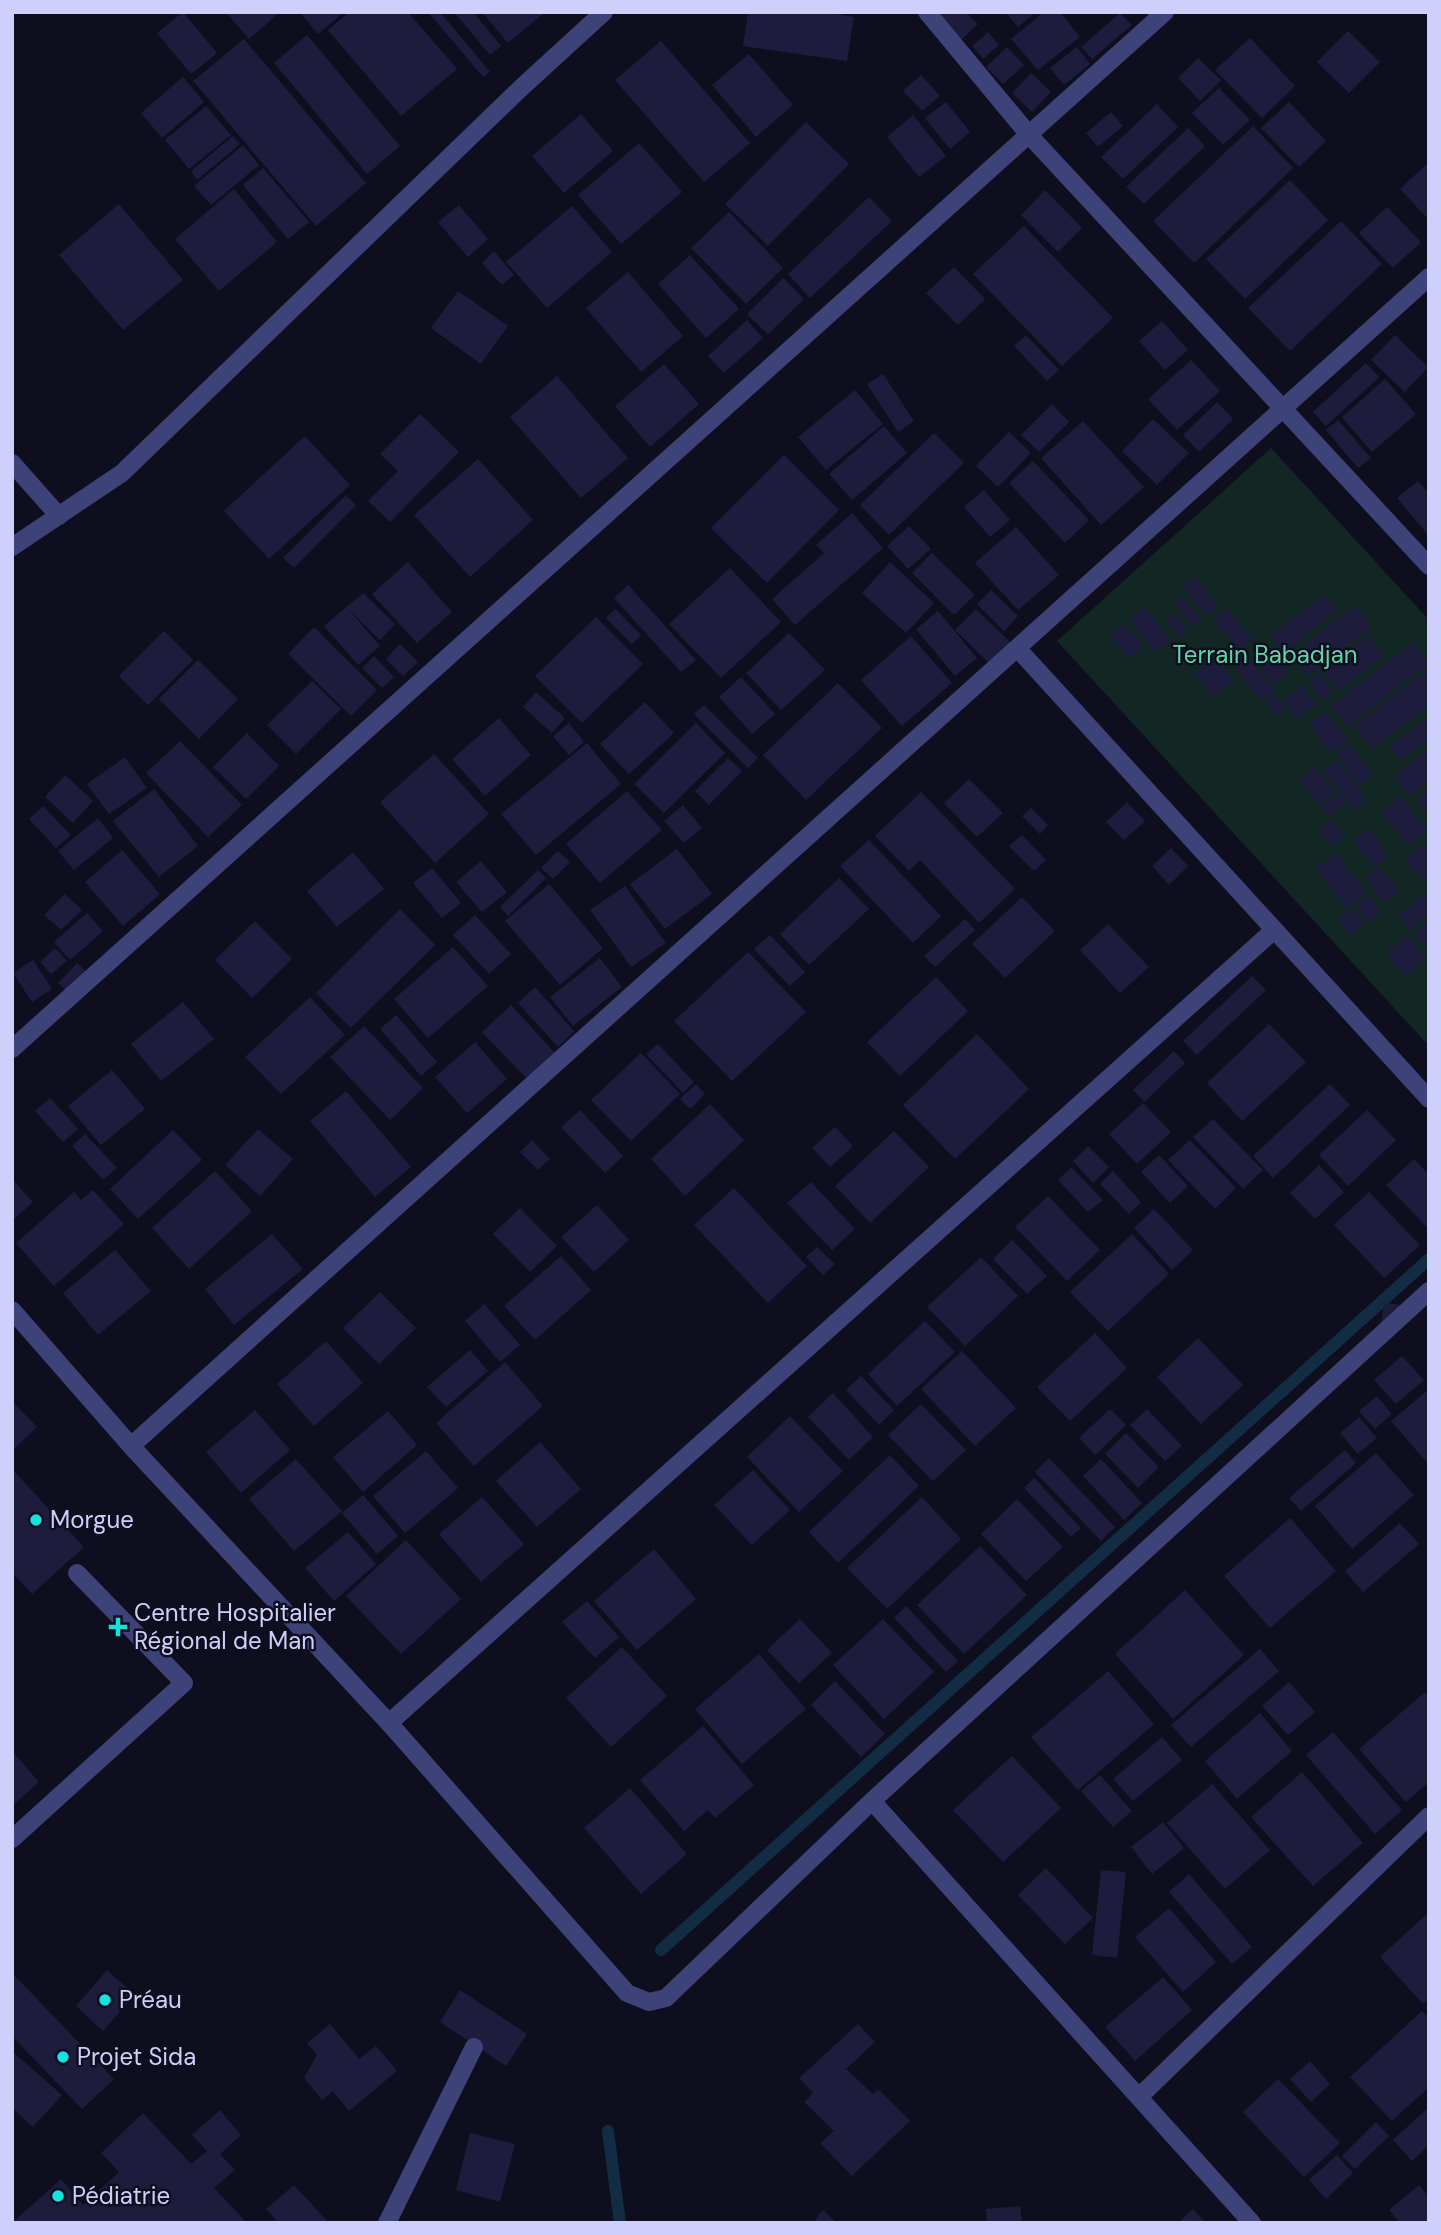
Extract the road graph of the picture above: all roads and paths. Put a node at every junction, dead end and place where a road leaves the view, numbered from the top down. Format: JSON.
{"nodes":[{"id":1,"x":604,"y":12,"type":"edge"},
{"id":2,"x":928,"y":12,"type":"edge"},
{"id":3,"x":1165,"y":12,"type":"edge"},
{"id":4,"x":1030,"y":136,"type":"junction"},
{"id":5,"x":1429,"y":277,"type":"edge"},
{"id":6,"x":1285,"y":408,"type":"junction"},
{"id":7,"x":12,"y":463,"type":"edge"},
{"id":8,"x":59,"y":516,"type":"junction"},
{"id":9,"x":12,"y":547,"type":"edge"},
{"id":10,"x":1429,"y":566,"type":"edge"},
{"id":11,"x":1018,"y":649,"type":"junction"},
{"id":12,"x":1273,"y":931,"type":"junction"},
{"id":13,"x":12,"y":1049,"type":"edge"},
{"id":14,"x":1429,"y":1099,"type":"edge"},
{"id":15,"x":1429,"y":1291,"type":"edge"},
{"id":16,"x":12,"y":1310,"type":"edge"},
{"id":17,"x":131,"y":1446,"type":"junction"},
{"id":18,"x":77,"y":1573,"type":"dead end"},
{"id":19,"x":389,"y":1723,"type":"junction"},
{"id":20,"x":872,"y":1801,"type":"junction"},
{"id":21,"x":1429,"y":1816,"type":"edge"},
{"id":22,"x":12,"y":1839,"type":"edge"},
{"id":23,"x":474,"y":2047,"type":"dead end"},
{"id":24,"x":1139,"y":2096,"type":"junction"},
{"id":25,"x":387,"y":2223,"type":"edge"},
{"id":26,"x":1252,"y":2223,"type":"edge"}],
"edges":[{"from":1,"to":8,"type":"street"},
{"from":2,"to":4,"type":"street"},
{"from":3,"to":4,"type":"street"},
{"from":4,"to":6,"type":"street"},
{"from":4,"to":13,"type":"street"},
{"from":5,"to":6,"type":"street"},
{"from":6,"to":10,"type":"street"},
{"from":6,"to":11,"type":"street"},
{"from":7,"to":8,"type":"street"},
{"from":8,"to":9,"type":"street"},
{"from":11,"to":12,"type":"street"},
{"from":11,"to":17,"type":"street"},
{"from":12,"to":14,"type":"street"},
{"from":12,"to":19,"type":"street"},
{"from":15,"to":20,"type":"street"},
{"from":16,"to":17,"type":"street"},
{"from":17,"to":19,"type":"street"},
{"from":18,"to":22,"type":"street"},
{"from":19,"to":20,"type":"street"},
{"from":20,"to":24,"type":"street"},
{"from":21,"to":24,"type":"street"},
{"from":23,"to":25,"type":"street"},
{"from":24,"to":26,"type":"street"}]}
